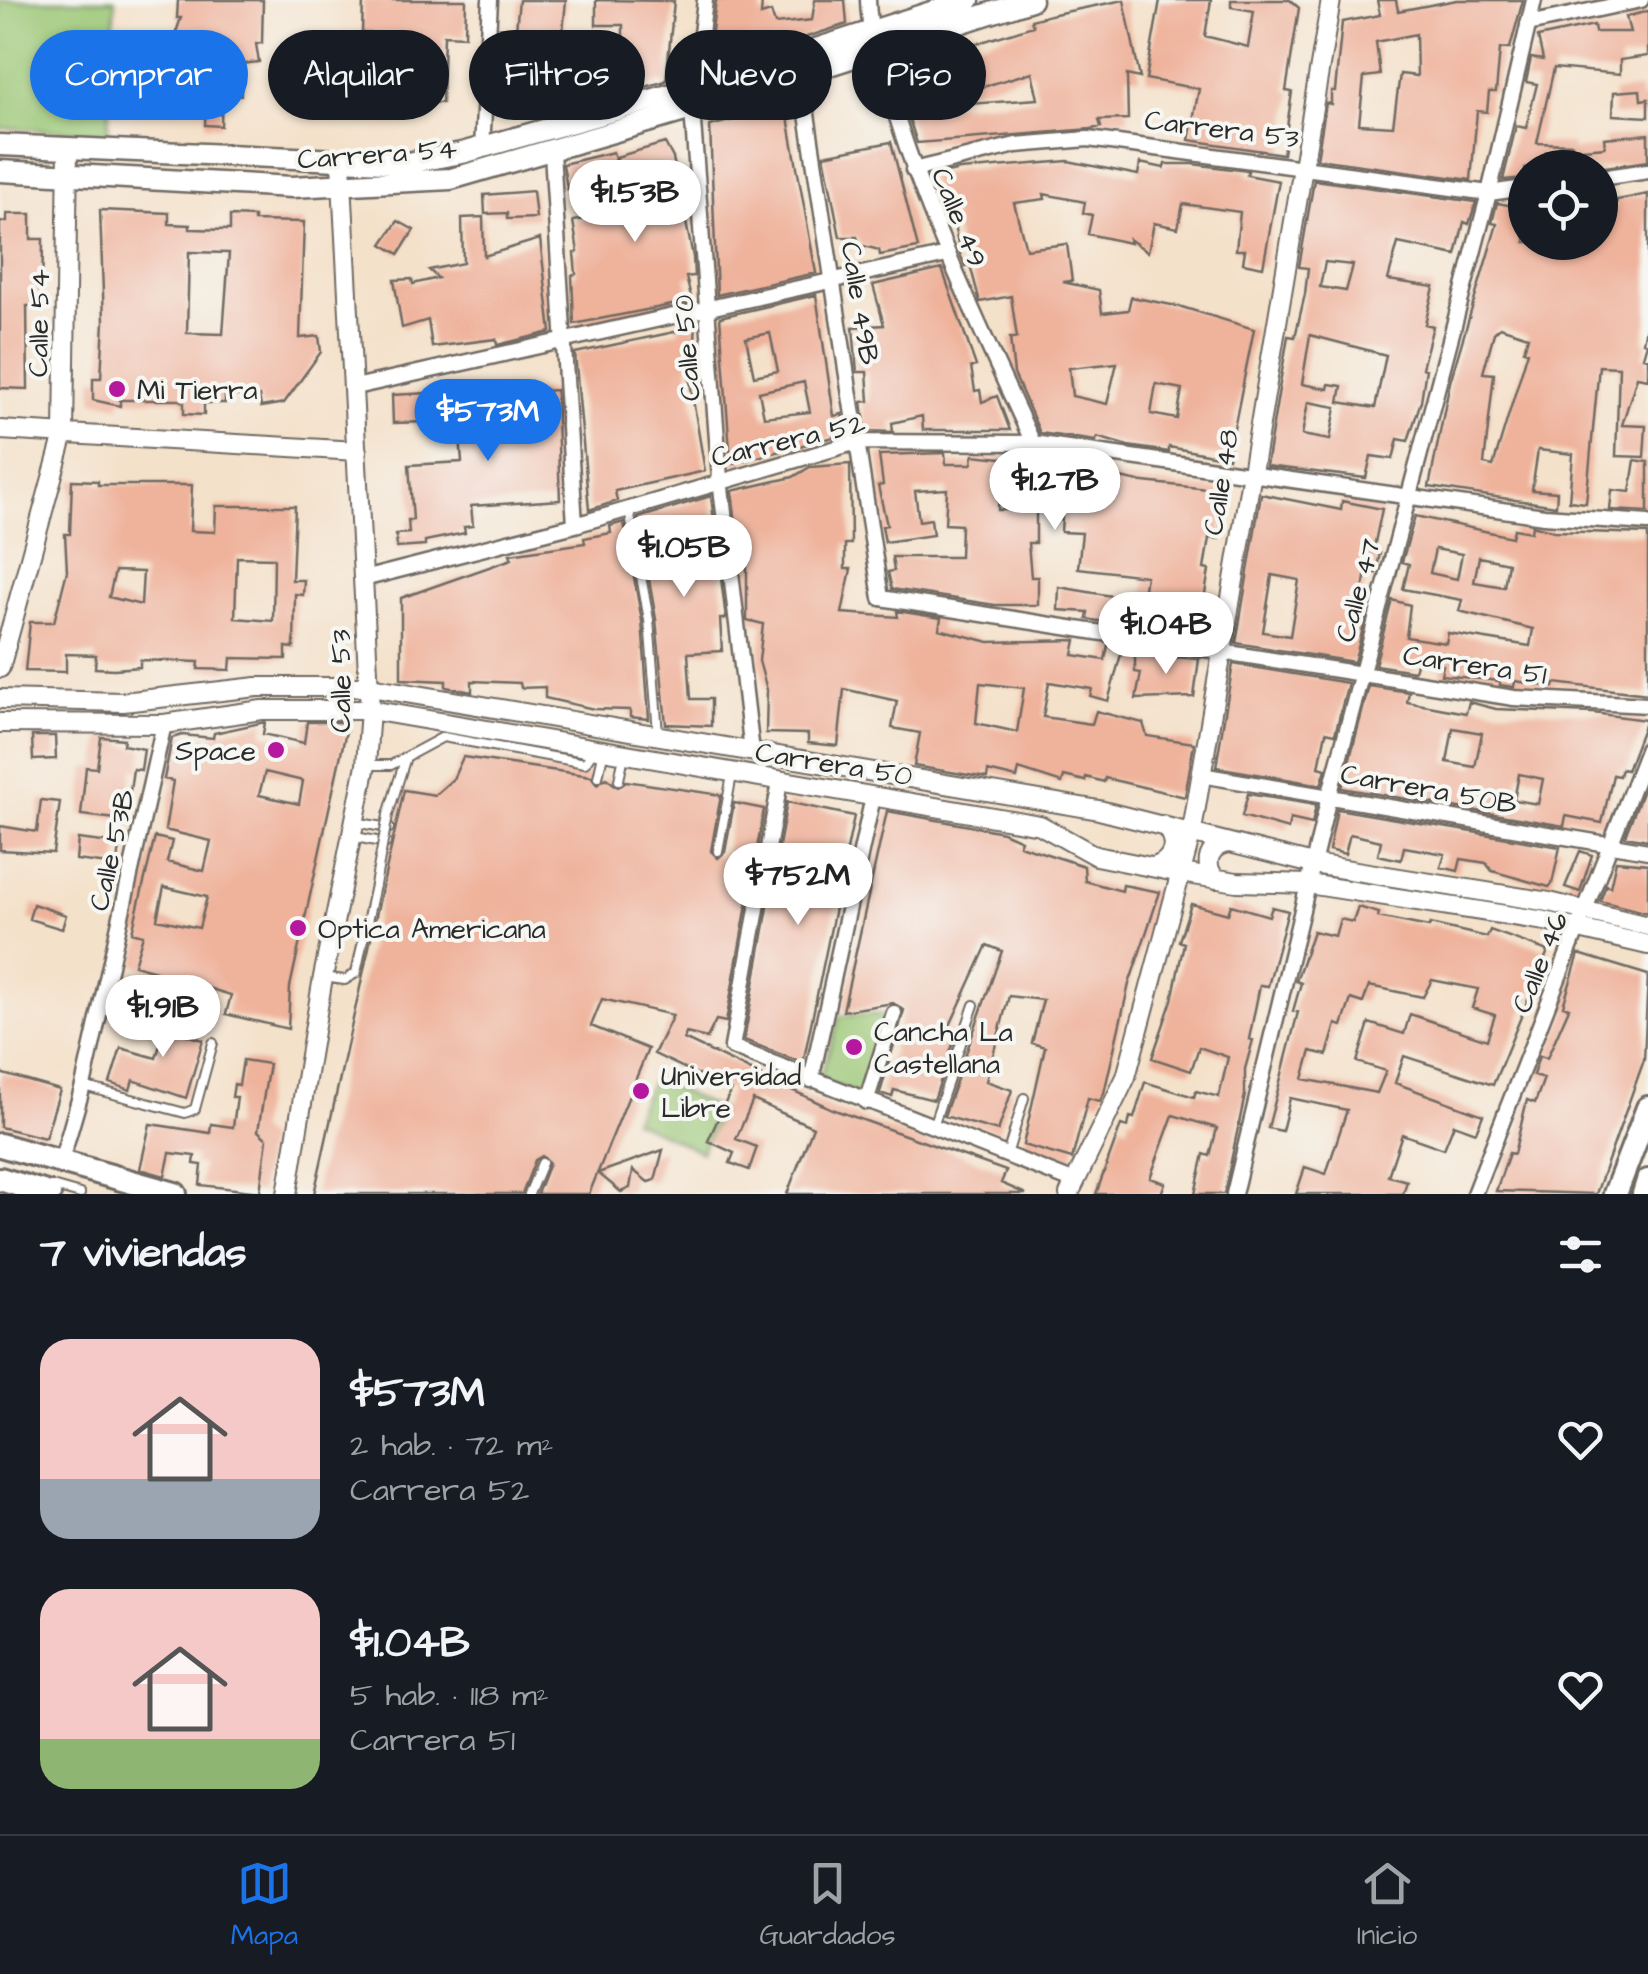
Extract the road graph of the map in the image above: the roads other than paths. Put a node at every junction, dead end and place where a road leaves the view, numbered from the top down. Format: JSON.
{"nodes":[{"id":1,"x":490,"y":0,"type":"edge"},
{"id":2,"x":705,"y":0,"type":"edge"},
{"id":3,"x":868,"y":0,"type":"edge"},
{"id":4,"x":970,"y":0,"type":"edge"},
{"id":5,"x":1031,"y":0,"type":"edge"},
{"id":6,"x":1330,"y":0,"type":"edge"},
{"id":7,"x":1534,"y":0,"type":"edge"},
{"id":8,"x":1642,"y":0,"type":"edge"},
{"id":9,"x":1528,"y":24,"type":"junction"},
{"id":10,"x":701,"y":30,"type":"edge"},
{"id":11,"x":872,"y":30,"type":"edge"},
{"id":12,"x":901,"y":30,"type":"edge"},
{"id":13,"x":919,"y":30,"type":"edge"},
{"id":14,"x":665,"y":106,"type":"edge"},
{"id":15,"x":665,"y":110,"type":"edge"},
{"id":16,"x":695,"y":120,"type":"edge"},
{"id":17,"x":808,"y":120,"type":"edge"},
{"id":18,"x":898,"y":120,"type":"edge"},
{"id":19,"x":0,"y":145,"type":"edge"},
{"id":20,"x":482,"y":148,"type":"junction"},
{"id":21,"x":68,"y":149,"type":"junction"},
{"id":22,"x":552,"y":152,"type":"junction"},
{"id":23,"x":341,"y":162,"type":"junction"},
{"id":24,"x":1303,"y":166,"type":"junction"},
{"id":25,"x":914,"y":170,"type":"junction"},
{"id":26,"x":0,"y":171,"type":"edge"},
{"id":27,"x":1648,"y":171,"type":"edge"},
{"id":28,"x":66,"y":174,"type":"junction"},
{"id":29,"x":1618,"y":175,"type":"edge"},
{"id":30,"x":342,"y":187,"type":"junction"},
{"id":31,"x":1508,"y":190,"type":"edge"},
{"id":32,"x":1490,"y":193,"type":"junction"},
{"id":33,"x":947,"y":255,"type":"junction"},
{"id":34,"x":832,"y":280,"type":"junction"},
{"id":35,"x":708,"y":307,"type":"junction"},
{"id":36,"x":566,"y":338,"type":"junction"},
{"id":37,"x":355,"y":387,"type":"junction"},
{"id":38,"x":0,"y":430,"type":"edge"},
{"id":39,"x":64,"y":434,"type":"junction"},
{"id":40,"x":857,"y":442,"type":"junction"},
{"id":41,"x":1034,"y":443,"type":"junction"},
{"id":42,"x":358,"y":451,"type":"junction"},
{"id":43,"x":1249,"y":476,"type":"junction"},
{"id":44,"x":720,"y":479,"type":"junction"},
{"id":45,"x":1407,"y":496,"type":"junction"},
{"id":46,"x":629,"y":510,"type":"junction"},
{"id":47,"x":1648,"y":523,"type":"edge"},
{"id":48,"x":575,"y":526,"type":"junction"},
{"id":49,"x":366,"y":578,"type":"junction"},
{"id":50,"x":882,"y":598,"type":"joint"},
{"id":51,"x":3,"y":645,"type":"edge"},
{"id":52,"x":1220,"y":654,"type":"junction"},
{"id":53,"x":0,"y":668,"type":"edge"},
{"id":54,"x":1361,"y":674,"type":"junction"},
{"id":55,"x":370,"y":686,"type":"junction"},
{"id":56,"x":0,"y":699,"type":"edge"},
{"id":57,"x":1648,"y":705,"type":"edge"},
{"id":58,"x":370,"y":710,"type":"junction"},
{"id":59,"x":0,"y":722,"type":"edge"},
{"id":60,"x":164,"y":724,"type":"junction"},
{"id":61,"x":658,"y":734,"type":"junction"},
{"id":62,"x":1648,"y":748,"type":"edge"},
{"id":63,"x":599,"y":749,"type":"junction"},
{"id":64,"x":752,"y":752,"type":"junction"},
{"id":65,"x":624,"y":754,"type":"junction"},
{"id":66,"x":404,"y":760,"type":"junction"},
{"id":67,"x":366,"y":765,"type":"junction"},
{"id":68,"x":732,"y":775,"type":"junction"},
{"id":69,"x":1201,"y":775,"type":"junction"},
{"id":70,"x":598,"y":777,"type":"dead end"},
{"id":71,"x":619,"y":780,"type":"dead end"},
{"id":72,"x":780,"y":782,"type":"junction"},
{"id":73,"x":873,"y":797,"type":"junction"},
{"id":74,"x":1329,"y":797,"type":"junction"},
{"id":75,"x":1163,"y":825,"type":"junction"},
{"id":76,"x":389,"y":828,"type":"dead end"},
{"id":77,"x":352,"y":829,"type":"junction"},
{"id":78,"x":1192,"y":831,"type":"junction"},
{"id":79,"x":386,"y":843,"type":"dead end"},
{"id":80,"x":1229,"y":843,"type":"junction"},
{"id":81,"x":1609,"y":844,"type":"junction"},
{"id":82,"x":718,"y":851,"type":"dead end"},
{"id":83,"x":1648,"y":851,"type":"edge"},
{"id":84,"x":1313,"y":864,"type":"junction"},
{"id":85,"x":1154,"y":867,"type":"junction"},
{"id":86,"x":1181,"y":873,"type":"junction"},
{"id":87,"x":1216,"y":878,"type":"junction"},
{"id":88,"x":1308,"y":884,"type":"junction"},
{"id":89,"x":1586,"y":909,"type":"junction"},
{"id":90,"x":1648,"y":926,"type":"edge"},
{"id":91,"x":1578,"y":928,"type":"junction"},
{"id":92,"x":1648,"y":945,"type":"edge"},
{"id":93,"x":323,"y":977,"type":"junction"},
{"id":94,"x":974,"y":1005,"type":"dead end"},
{"id":95,"x":894,"y":1014,"type":"dead end"},
{"id":96,"x":213,"y":1043,"type":"dead end"},
{"id":97,"x":810,"y":1080,"type":"junction"},
{"id":98,"x":82,"y":1086,"type":"junction"},
{"id":99,"x":1024,"y":1098,"type":"dead end"},
{"id":100,"x":866,"y":1102,"type":"junction"},
{"id":101,"x":1648,"y":1108,"type":"edge"},
{"id":102,"x":934,"y":1126,"type":"junction"},
{"id":103,"x":0,"y":1145,"type":"edge"},
{"id":104,"x":0,"y":1154,"type":"edge"},
{"id":105,"x":1008,"y":1155,"type":"junction"},
{"id":106,"x":61,"y":1162,"type":"junction"},
{"id":107,"x":542,"y":1163,"type":"dead end"},
{"id":108,"x":0,"y":1170,"type":"edge"},
{"id":109,"x":0,"y":1179,"type":"edge"},
{"id":110,"x":1648,"y":1182,"type":"edge"},
{"id":111,"x":1072,"y":1188,"type":"edge"},
{"id":112,"x":50,"y":1194,"type":"edge"},
{"id":113,"x":80,"y":1194,"type":"edge"},
{"id":114,"x":144,"y":1194,"type":"edge"},
{"id":115,"x":176,"y":1194,"type":"edge"},
{"id":116,"x":287,"y":1194,"type":"edge"},
{"id":117,"x":530,"y":1194,"type":"edge"},
{"id":118,"x":1234,"y":1194,"type":"edge"},
{"id":119,"x":1474,"y":1194,"type":"edge"},
{"id":120,"x":1615,"y":1194,"type":"edge"},
{"id":121,"x":1644,"y":1194,"type":"edge"}],
"edges":[{"from":1,"to":20,"type":"street"},
{"from":2,"to":10,"type":"street","name":"Calle 50"},
{"from":3,"to":11,"type":"street","name":"Calle 49"},
{"from":4,"to":12,"type":"main road","name":"Carrera 54"},
{"from":5,"to":13,"type":"main road","name":"Carrera 54"},
{"from":6,"to":24,"type":"street","name":"Calle 48"},
{"from":7,"to":9,"type":"street","name":"Calle 47"},
{"from":8,"to":9,"type":"street"},
{"from":9,"to":32,"type":"street","name":"Calle 47"},
{"from":14,"to":20,"type":"main road","name":"Carrera 54"},
{"from":15,"to":22,"type":"main road","name":"Carrera 54"},
{"from":16,"to":35,"type":"street","name":"Calle 50"},
{"from":17,"to":34,"type":"street","name":"Calle 49B"},
{"from":18,"to":25,"type":"street","name":"Calle 49"},
{"from":19,"to":21,"type":"main road","name":"Carrera 54"},
{"from":20,"to":23,"type":"main road","name":"Carrera 54"},
{"from":21,"to":23,"type":"main road","name":"Carrera 54"},
{"from":21,"to":28,"type":"street","name":"Calle 54"},
{"from":22,"to":30,"type":"main road","name":"Carrera 54"},
{"from":22,"to":36,"type":"street"},
{"from":23,"to":30,"type":"street","name":"Calle 53"},
{"from":24,"to":25,"type":"street","name":"Carrera 53"},
{"from":24,"to":32,"type":"street","name":"Carrera 53"},
{"from":24,"to":43,"type":"street","name":"Calle 48"},
{"from":25,"to":33,"type":"street","name":"Calle 49"},
{"from":26,"to":28,"type":"main road","name":"Carrera 54"},
{"from":27,"to":29,"type":"street"},
{"from":28,"to":30,"type":"main road","name":"Carrera 54"},
{"from":28,"to":39,"type":"street","name":"Calle 54"},
{"from":30,"to":37,"type":"street","name":"Calle 53"},
{"from":31,"to":32,"type":"street","name":"Carrera 53"},
{"from":32,"to":45,"type":"street","name":"Calle 47"},
{"from":33,"to":34,"type":"street"},
{"from":33,"to":41,"type":"street","name":"Calle 49"},
{"from":34,"to":35,"type":"street"},
{"from":34,"to":40,"type":"street","name":"Calle 49B"},
{"from":35,"to":36,"type":"street"},
{"from":35,"to":44,"type":"street","name":"Calle 50"},
{"from":36,"to":37,"type":"street"},
{"from":36,"to":48,"type":"street"},
{"from":37,"to":42,"type":"street","name":"Calle 53"},
{"from":38,"to":39,"type":"street"},
{"from":39,"to":42,"type":"street"},
{"from":39,"to":51,"type":"street","name":"Calle 54"},
{"from":40,"to":41,"type":"street","name":"Carrera 52"},
{"from":40,"to":44,"type":"street","name":"Carrera 52"},
{"from":40,"to":50,"type":"street","name":"Calle 49B"},
{"from":41,"to":43,"type":"street","name":"Carrera 52"},
{"from":42,"to":49,"type":"street","name":"Calle 53"},
{"from":43,"to":45,"type":"street","name":"Carrera 52"},
{"from":43,"to":52,"type":"street","name":"Calle 48"},
{"from":44,"to":46,"type":"street","name":"Carrera 52"},
{"from":44,"to":64,"type":"street","name":"Calle 50"},
{"from":45,"to":47,"type":"street","name":"Carrera 52"},
{"from":45,"to":54,"type":"street","name":"Calle 47"},
{"from":46,"to":48,"type":"street","name":"Carrera 52"},
{"from":46,"to":61,"type":"lane"},
{"from":48,"to":49,"type":"street","name":"Carrera 52"},
{"from":49,"to":55,"type":"street","name":"Calle 53"},
{"from":50,"to":52,"type":"street","name":"Carrera 51"},
{"from":51,"to":53,"type":"street","name":"Calle 54"},
{"from":52,"to":54,"type":"street","name":"Carrera 51"},
{"from":52,"to":69,"type":"street","name":"Calle 48"},
{"from":54,"to":57,"type":"street","name":"Carrera 51"},
{"from":54,"to":74,"type":"street","name":"Calle 47"},
{"from":55,"to":56,"type":"street","name":"Carrera 50"},
{"from":55,"to":58,"type":"street","name":"Calle 53"},
{"from":55,"to":61,"type":"street","name":"Carrera 50"},
{"from":58,"to":60,"type":"street","name":"Carrera 50"},
{"from":58,"to":63,"type":"street","name":"Carrera 50"},
{"from":58,"to":67,"type":"street","name":"Calle 53"},
{"from":59,"to":60,"type":"street","name":"Carrera 50"},
{"from":60,"to":98,"type":"street","name":"Calle 53B"},
{"from":61,"to":64,"type":"street","name":"Carrera 50"},
{"from":62,"to":81,"type":"street","name":"Calle 46"},
{"from":63,"to":65,"type":"street","name":"Carrera 50"},
{"from":63,"to":66,"type":"lane"},
{"from":63,"to":70,"type":"lane"},
{"from":64,"to":75,"type":"street","name":"Carrera 50"},
{"from":65,"to":68,"type":"street","name":"Carrera 50"},
{"from":65,"to":71,"type":"lane"},
{"from":66,"to":67,"type":"lane"},
{"from":66,"to":93,"type":"lane","bridge":true},
{"from":67,"to":77,"type":"street","name":"Calle 53"},
{"from":68,"to":72,"type":"street","name":"Carrera 50"},
{"from":68,"to":82,"type":"lane"},
{"from":69,"to":74,"type":"street","name":"Carrera 50B"},
{"from":69,"to":78,"type":"street","name":"Calle 48"},
{"from":72,"to":73,"type":"street","name":"Carrera 50"},
{"from":72,"to":97,"type":"street"},
{"from":73,"to":85,"type":"street","name":"Carrera 50"},
{"from":73,"to":97,"type":"street"},
{"from":74,"to":81,"type":"street","name":"Carrera 50B"},
{"from":74,"to":84,"type":"street","name":"Calle 47"},
{"from":75,"to":78,"type":"street","name":"Carrera 50"},
{"from":75,"to":85,"type":"street"},
{"from":76,"to":77,"type":"lane"},
{"from":77,"to":79,"type":"lane"},
{"from":77,"to":93,"type":"street","name":"Calle 53"},
{"from":78,"to":80,"type":"street","name":"Carrera 50"},
{"from":78,"to":86,"type":"street","name":"Calle 48"},
{"from":80,"to":84,"type":"street","name":"Carrera 50"},
{"from":80,"to":87,"type":"street"},
{"from":81,"to":83,"type":"street","name":"Carrera 50B"},
{"from":81,"to":89,"type":"street","name":"Calle 46"},
{"from":84,"to":88,"type":"street","name":"Calle 47"},
{"from":84,"to":89,"type":"street","name":"Carrera 50"},
{"from":85,"to":86,"type":"street","name":"Carrera 50"},
{"from":86,"to":87,"type":"street","name":"Carrera 50"},
{"from":86,"to":111,"type":"street","name":"Calle 48"},
{"from":87,"to":88,"type":"street","name":"Carrera 50"},
{"from":88,"to":91,"type":"street","name":"Carrera 50"},
{"from":88,"to":118,"type":"street","name":"Calle 47"},
{"from":89,"to":90,"type":"street","name":"Carrera 50"},
{"from":89,"to":91,"type":"street","name":"Calle 46"},
{"from":91,"to":92,"type":"street","name":"Carrera 50"},
{"from":91,"to":119,"type":"street","name":"Calle 46"},
{"from":93,"to":116,"type":"street","name":"Calle 53"},
{"from":94,"to":102,"type":"lane"},
{"from":95,"to":100,"type":"street"},
{"from":96,"to":98,"type":"lane"},
{"from":97,"to":100,"type":"street"},
{"from":98,"to":106,"type":"street","name":"Calle 53B"},
{"from":99,"to":105,"type":"lane"},
{"from":100,"to":102,"type":"street"},
{"from":101,"to":120,"type":"main road"},
{"from":102,"to":105,"type":"street"},
{"from":103,"to":106,"type":"main road"},
{"from":104,"to":114,"type":"lane"},
{"from":105,"to":111,"type":"street"},
{"from":106,"to":115,"type":"main road"},
{"from":107,"to":117,"type":"lane"},
{"from":108,"to":113,"type":"lane"},
{"from":109,"to":112,"type":"main road"},
{"from":110,"to":121,"type":"main road"}]}
